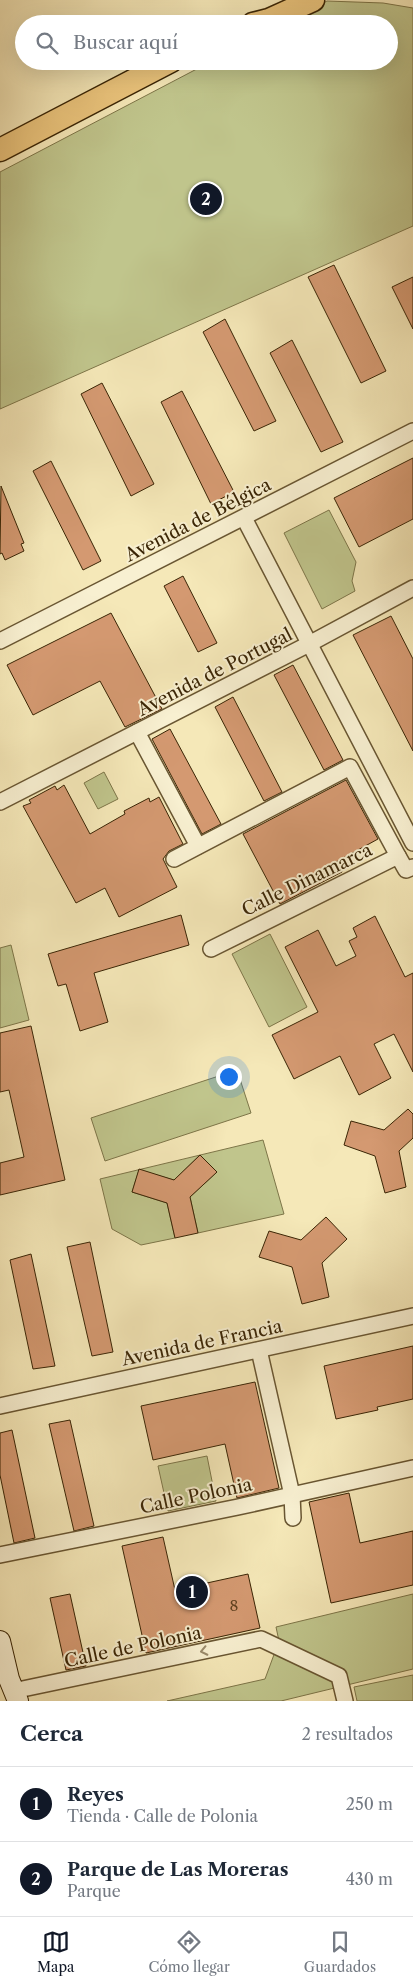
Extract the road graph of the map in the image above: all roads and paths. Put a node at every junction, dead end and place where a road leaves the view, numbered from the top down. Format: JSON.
{"nodes":[{"id":1,"x":275,"y":0,"type":"edge"},
{"id":2,"x":313,"y":0,"type":"edge"},
{"id":3,"x":252,"y":15,"type":"edge"},
{"id":4,"x":280,"y":15,"type":"edge"},
{"id":5,"x":153,"y":70,"type":"edge"},
{"id":6,"x":2,"y":147,"type":"edge"},
{"id":7,"x":413,"y":431,"type":"edge"},
{"id":8,"x":244,"y":518,"type":"junction"},
{"id":9,"x":413,"y":588,"type":"edge"},
{"id":10,"x":0,"y":641,"type":"edge"},
{"id":11,"x":309,"y":644,"type":"junction"},
{"id":12,"x":137,"y":732,"type":"junction"},
{"id":13,"x":0,"y":802,"type":"edge"},
{"id":14,"x":413,"y":843,"type":"edge"},
{"id":15,"x":198,"y":846,"type":"junction"},
{"id":16,"x":398,"y":856,"type":"junction"},
{"id":17,"x":174,"y":859,"type":"dead end"},
{"id":18,"x":413,"y":866,"type":"edge"},
{"id":19,"x":211,"y":949,"type":"dead end"},
{"id":20,"x":413,"y":1316,"type":"edge"},
{"id":21,"x":259,"y":1350,"type":"junction"},
{"id":22,"x":0,"y":1406,"type":"edge"},
{"id":23,"x":413,"y":1468,"type":"edge"},
{"id":24,"x":292,"y":1495,"type":"junction"},
{"id":25,"x":293,"y":1518,"type":"dead end"},
{"id":26,"x":0,"y":1556,"type":"edge"},
{"id":27,"x":0,"y":1641,"type":"edge"},
{"id":28,"x":15,"y":1696,"type":"edge"},
{"id":29,"x":345,"y":1701,"type":"edge"}],
"edges":[{"from":1,"to":3,"type":"main road"},
{"from":2,"to":4,"type":"main road"},
{"from":5,"to":6,"type":"main road"},
{"from":7,"to":8,"type":"street","name":"Avenida de Bélgica"},
{"from":8,"to":10,"type":"street","name":"Avenida de Bélgica"},
{"from":8,"to":11,"type":"street","name":"Avenida de Portugal"},
{"from":9,"to":11,"type":"street"},
{"from":11,"to":12,"type":"street","name":"Avenida de Portugal"},
{"from":11,"to":14,"type":"street","name":"Avenida de Portugal"},
{"from":12,"to":13,"type":"street"},
{"from":12,"to":15,"type":"street"},
{"from":15,"to":16,"type":"street"},
{"from":15,"to":17,"type":"street"},
{"from":16,"to":18,"type":"street","name":"Calle Dinamarca"},
{"from":16,"to":19,"type":"street","name":"Calle Dinamarca"},
{"from":20,"to":21,"type":"street","name":"Avenida de Francia"},
{"from":21,"to":22,"type":"street","name":"Avenida de Francia"},
{"from":21,"to":24,"type":"street"},
{"from":23,"to":24,"type":"street","name":"Calle Polonia"},
{"from":24,"to":25,"type":"street"},
{"from":24,"to":26,"type":"street","name":"Calle Polonia"},
{"from":27,"to":28,"type":"street"},
{"from":29,"to":28,"type":"street","name":"Calle de Polonia","one_way":true}]}
